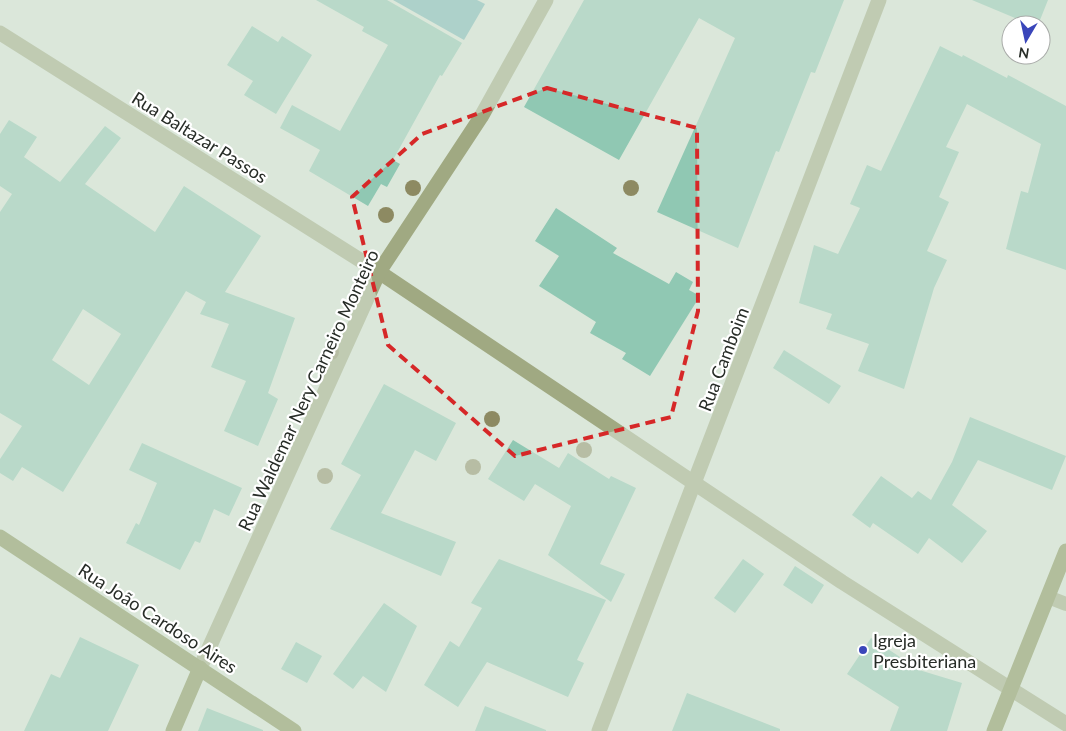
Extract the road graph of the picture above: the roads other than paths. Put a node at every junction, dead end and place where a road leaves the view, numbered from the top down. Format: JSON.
{"nodes":[{"id":1,"x":546,"y":0,"type":"edge"},
{"id":2,"x":880,"y":0,"type":"edge"},
{"id":3,"x":0,"y":33,"type":"edge"},
{"id":4,"x":379,"y":272,"type":"junction"},
{"id":5,"x":696,"y":482,"type":"junction"},
{"id":6,"x":0,"y":537,"type":"edge"},
{"id":7,"x":1066,"y":551,"type":"edge"},
{"id":8,"x":1048,"y":597,"type":"junction"},
{"id":9,"x":1066,"y":604,"type":"edge"},
{"id":10,"x":200,"y":668,"type":"junction"},
{"id":11,"x":1011,"y":690,"type":"junction"},
{"id":12,"x":1066,"y":724,"type":"edge"},
{"id":13,"x":173,"y":731,"type":"edge"},
{"id":14,"x":294,"y":731,"type":"edge"},
{"id":15,"x":599,"y":731,"type":"edge"},
{"id":16,"x":994,"y":731,"type":"edge"}],
"edges":[{"from":1,"to":4,"type":"street","name":"Rua Waldemar Nery Carneiro Monteiro"},
{"from":2,"to":5,"type":"street","name":"Rua Camboim"},
{"from":3,"to":4,"type":"street","name":"Rua Baltazar Passos"},
{"from":4,"to":5,"type":"street","name":"Rua Baltazar Passos"},
{"from":4,"to":10,"type":"street","name":"Rua Waldemar Nery Carneiro Monteiro"},
{"from":5,"to":11,"type":"street","name":"Rua Baltazar Passos"},
{"from":5,"to":15,"type":"street","name":"Rua Camboim"},
{"from":6,"to":10,"type":"street","name":"Rua João Cardoso Aires"},
{"from":7,"to":8,"type":"street"},
{"from":8,"to":9,"type":"lane"},
{"from":8,"to":11,"type":"street"},
{"from":10,"to":13,"type":"street","name":"Rua Waldemar Nery Carneiro Monteiro"},
{"from":10,"to":14,"type":"street","name":"Rua João Cardoso Aires"},
{"from":11,"to":12,"type":"street","name":"Rua Baltazar Passos"},
{"from":11,"to":16,"type":"street"}]}
